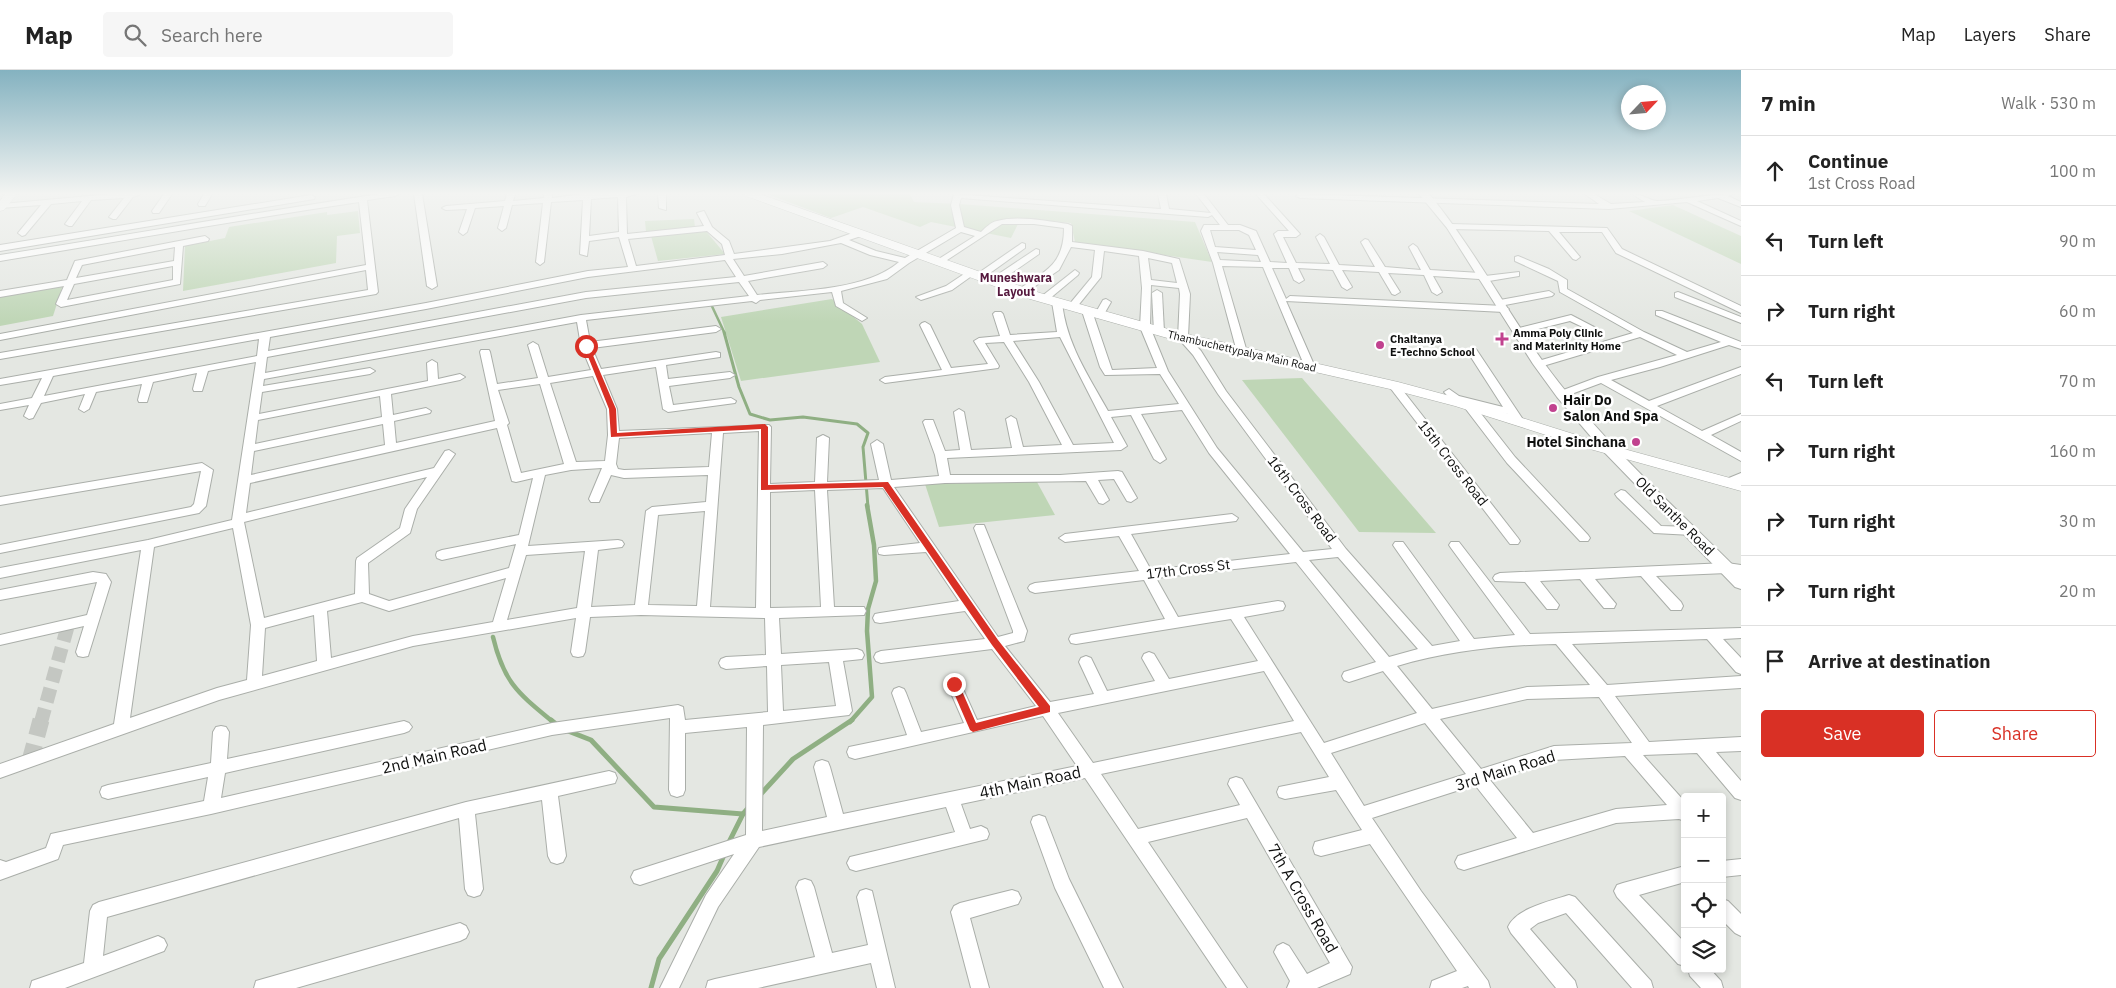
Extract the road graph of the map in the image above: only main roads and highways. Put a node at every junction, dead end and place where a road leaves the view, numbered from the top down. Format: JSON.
{"nodes":[{"id":1,"x":864,"y":237,"type":"edge"},
{"id":2,"x":1737,"y":482,"type":"edge"}],
"edges":[{"from":1,"to":2,"type":"main road","name":"Thambuchettypalya Main Road"}]}
